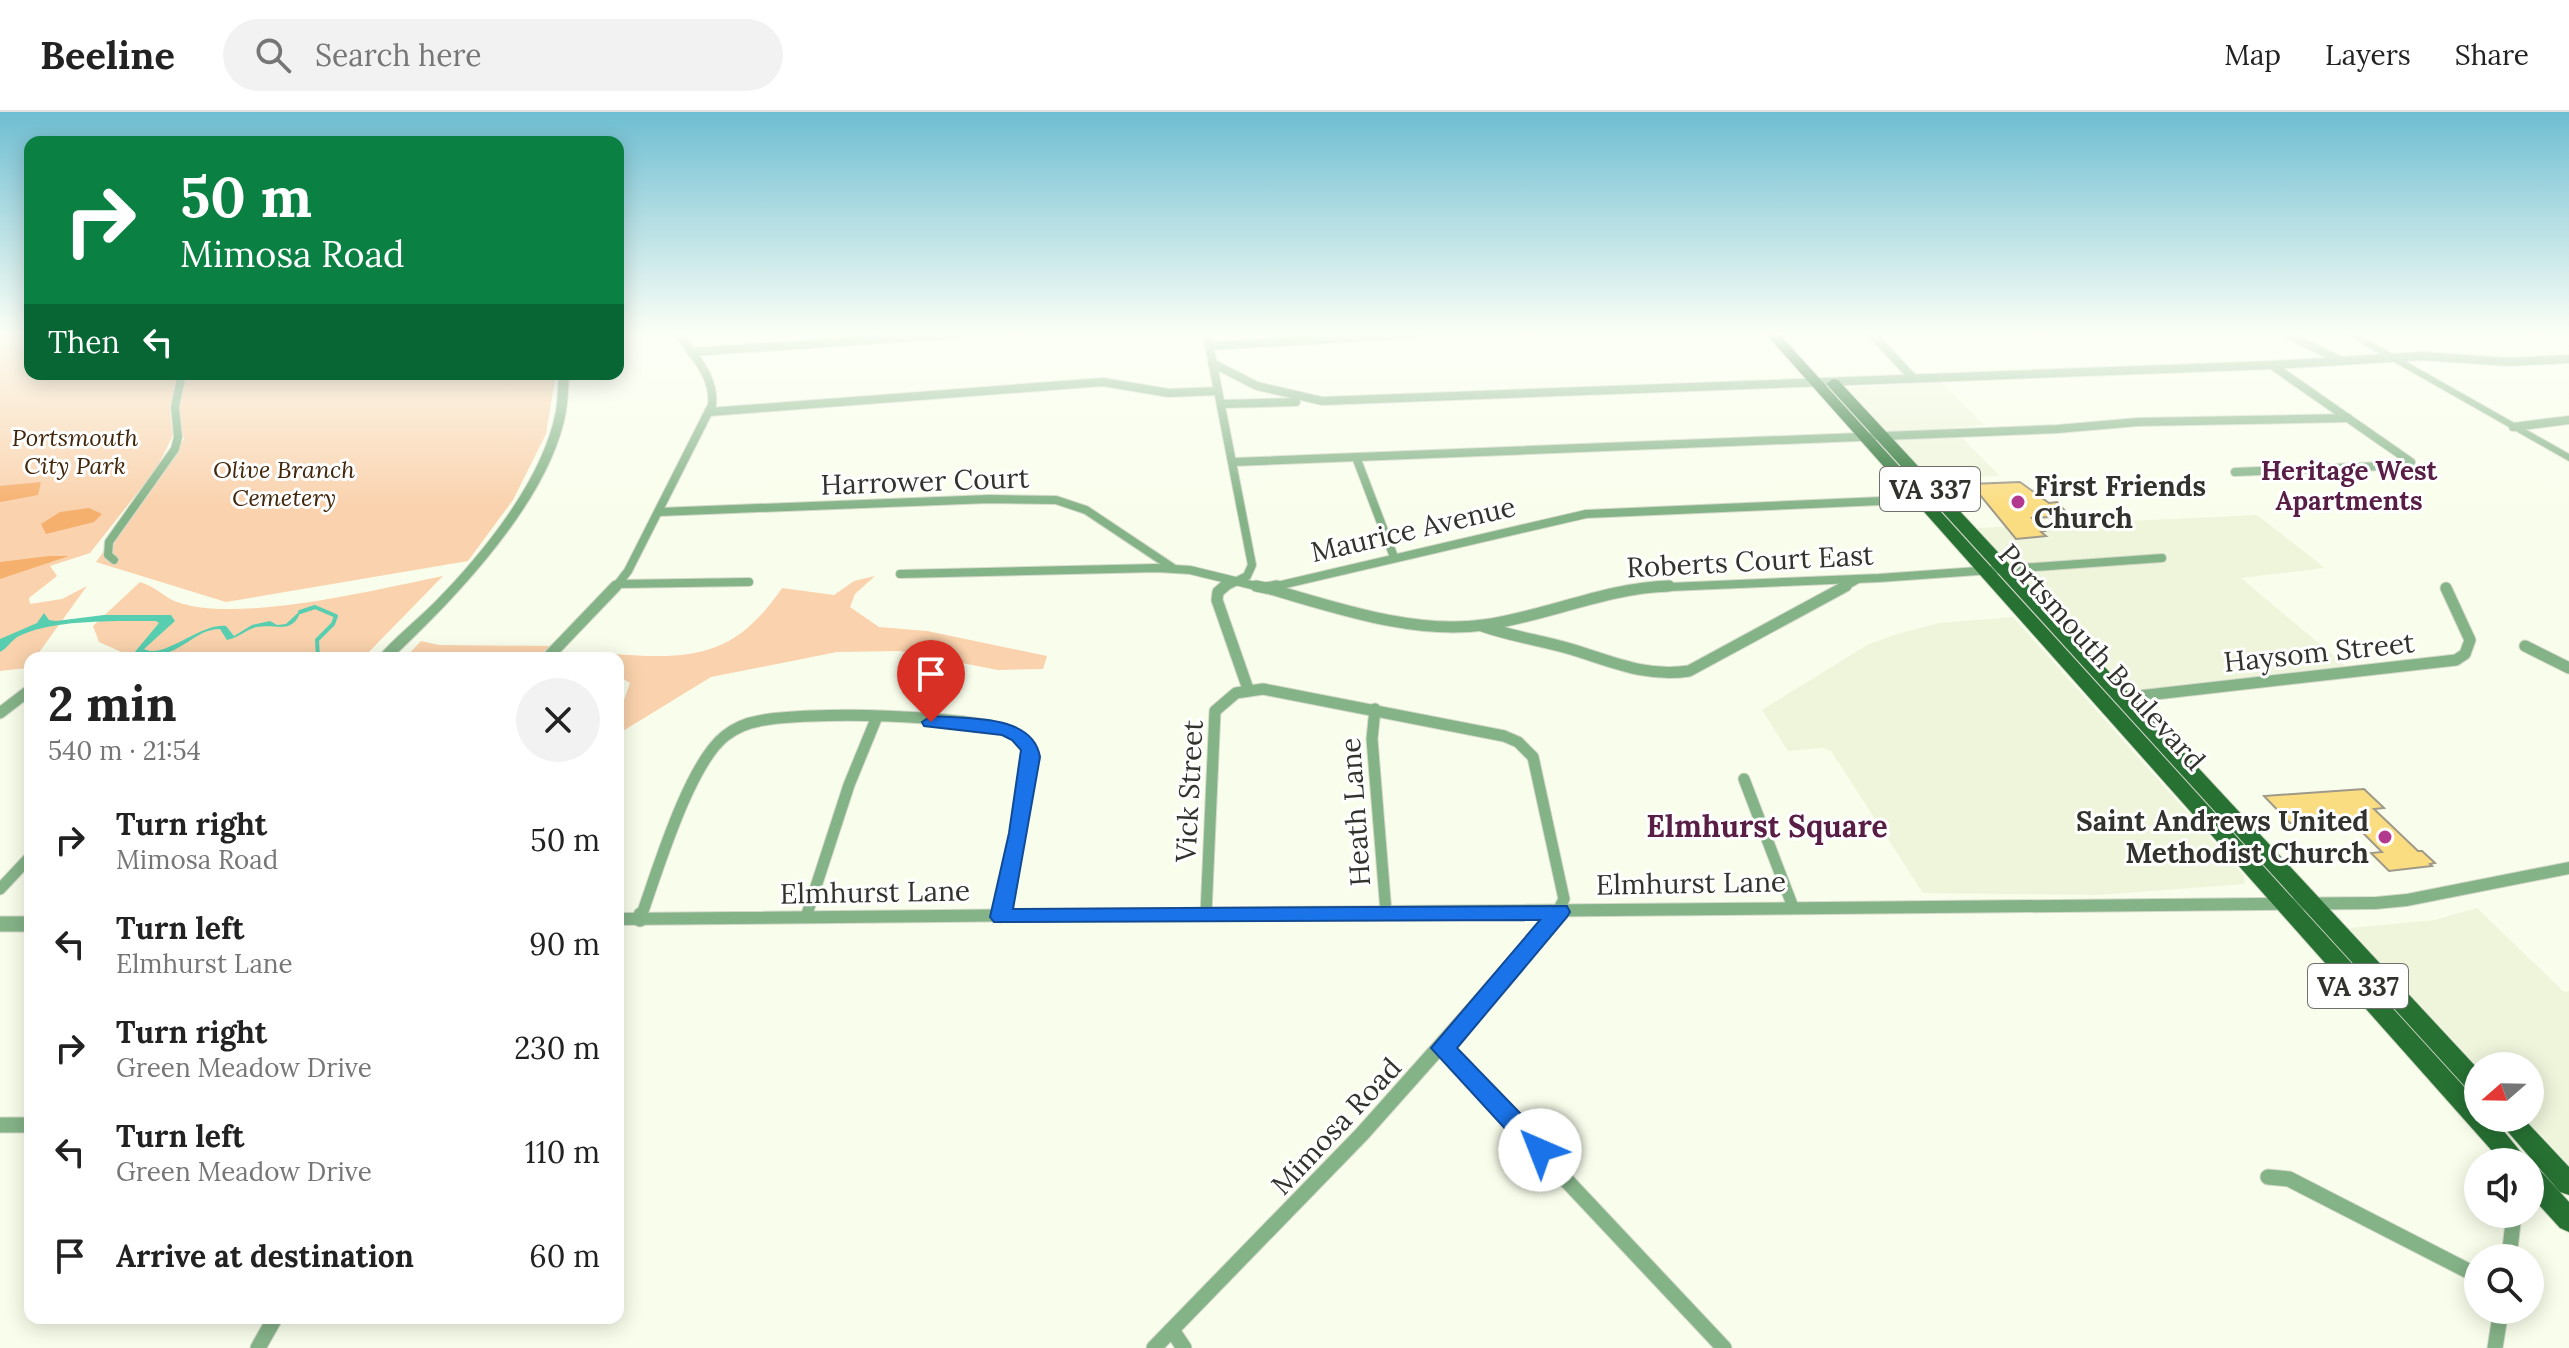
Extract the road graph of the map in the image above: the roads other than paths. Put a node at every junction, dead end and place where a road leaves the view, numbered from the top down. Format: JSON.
{"nodes":[{"id":1,"x":1218,"y":391,"type":"edge"},
{"id":2,"x":178,"y":392,"type":"edge"},
{"id":3,"x":563,"y":392,"type":"edge"},
{"id":4,"x":713,"y":392,"type":"edge"},
{"id":5,"x":966,"y":392,"type":"edge"},
{"id":6,"x":1163,"y":392,"type":"edge"},
{"id":7,"x":1201,"y":392,"type":"edge"},
{"id":8,"x":1282,"y":392,"type":"edge"},
{"id":9,"x":1564,"y":392,"type":"edge"},
{"id":10,"x":1824,"y":392,"type":"edge"},
{"id":11,"x":1840,"y":392,"type":"edge"},
{"id":12,"x":2310,"y":392,"type":"edge"},
{"id":13,"x":2451,"y":392,"type":"edge"},
{"id":14,"x":1322,"y":401,"type":"junction"},
{"id":15,"x":1221,"y":404,"type":"junction"},
{"id":16,"x":709,"y":412,"type":"junction"},
{"id":17,"x":2348,"y":418,"type":"junction"},
{"id":18,"x":2569,"y":420,"type":"edge"},
{"id":19,"x":2513,"y":427,"type":"junction"},
{"id":20,"x":1864,"y":437,"type":"junction"},
{"id":21,"x":1882,"y":437,"type":"junction"},
{"id":22,"x":1356,"y":457,"type":"junction"},
{"id":23,"x":2569,"y":458,"type":"edge"},
{"id":24,"x":1233,"y":462,"type":"junction"},
{"id":25,"x":2235,"y":472,"type":"dead end"},
{"id":26,"x":1938,"y":498,"type":"junction"},
{"id":27,"x":1920,"y":499,"type":"junction"},
{"id":28,"x":659,"y":512,"type":"junction"},
{"id":29,"x":1394,"y":557,"type":"junction"},
{"id":30,"x":2162,"y":558,"type":"dead end"},
{"id":31,"x":114,"y":560,"type":"dead end"},
{"id":32,"x":1174,"y":569,"type":"junction"},
{"id":33,"x":2005,"y":570,"type":"junction"},
{"id":34,"x":1984,"y":571,"type":"junction"},
{"id":35,"x":900,"y":574,"type":"dead end"},
{"id":36,"x":1859,"y":579,"type":"junction"},
{"id":37,"x":1238,"y":580,"type":"junction"},
{"id":38,"x":749,"y":582,"type":"dead end"},
{"id":39,"x":618,"y":584,"type":"junction"},
{"id":40,"x":1266,"y":588,"type":"junction"},
{"id":41,"x":2446,"y":588,"type":"dead end"},
{"id":42,"x":1481,"y":626,"type":"junction"},
{"id":43,"x":2525,"y":646,"type":"dead end"},
{"id":44,"x":391,"y":652,"type":"edge"},
{"id":45,"x":553,"y":652,"type":"edge"},
{"id":46,"x":2569,"y":668,"type":"edge"},
{"id":47,"x":1248,"y":689,"type":"junction"},
{"id":48,"x":24,"y":695,"type":"edge"},
{"id":49,"x":2114,"y":702,"type":"junction"},
{"id":50,"x":1375,"y":709,"type":"junction"},
{"id":51,"x":0,"y":713,"type":"edge"},
{"id":52,"x":876,"y":719,"type":"junction"},
{"id":53,"x":1744,"y":779,"type":"dead end"},
{"id":54,"x":24,"y":863,"type":"edge"},
{"id":55,"x":2569,"y":868,"type":"edge"},
{"id":56,"x":0,"y":889,"type":"edge"},
{"id":57,"x":2284,"y":903,"type":"junction"},
{"id":58,"x":2310,"y":903,"type":"junction"},
{"id":59,"x":1793,"y":907,"type":"junction"},
{"id":60,"x":1386,"y":912,"type":"junction"},
{"id":61,"x":1560,"y":912,"type":"junction"},
{"id":62,"x":1206,"y":914,"type":"junction"},
{"id":63,"x":1001,"y":917,"type":"junction"},
{"id":64,"x":806,"y":918,"type":"junction"},
{"id":65,"x":624,"y":919,"type":"edge"},
{"id":66,"x":640,"y":919,"type":"junction"},
{"id":67,"x":0,"y":924,"type":"edge"},
{"id":68,"x":24,"y":924,"type":"edge"},
{"id":69,"x":1442,"y":1048,"type":"junction"},
{"id":70,"x":2464,"y":1070,"type":"edge"},
{"id":71,"x":0,"y":1125,"type":"edge"},
{"id":72,"x":24,"y":1125,"type":"edge"},
{"id":73,"x":2504,"y":1148,"type":"edge"},
{"id":74,"x":2268,"y":1177,"type":"dead end"},
{"id":75,"x":2544,"y":1178,"type":"edge"},
{"id":76,"x":2569,"y":1184,"type":"edge"},
{"id":77,"x":2544,"y":1188,"type":"edge"},
{"id":78,"x":2569,"y":1220,"type":"edge"},
{"id":79,"x":2464,"y":1269,"type":"edge"},
{"id":80,"x":272,"y":1324,"type":"edge"},
{"id":81,"x":2499,"y":1324,"type":"edge"},
{"id":82,"x":1172,"y":1330,"type":"junction"},
{"id":83,"x":258,"y":1348,"type":"edge"},
{"id":84,"x":1154,"y":1348,"type":"edge"},
{"id":85,"x":1184,"y":1348,"type":"edge"},
{"id":86,"x":1724,"y":1348,"type":"edge"},
{"id":87,"x":2495,"y":1348,"type":"edge"}],
"edges":[{"from":1,"to":15,"type":"street"},
{"from":2,"to":31,"type":"street"},
{"from":3,"to":44,"type":"street"},
{"from":4,"to":16,"type":"street"},
{"from":5,"to":16,"type":"street"},
{"from":6,"to":7,"type":"street"},
{"from":8,"to":14,"type":"street"},
{"from":9,"to":14,"type":"street"},
{"from":10,"to":20,"type":"main road","name":"Portsmouth Boulevard","number":"VA 337"},
{"from":11,"to":21,"type":"main road","name":"Portsmouth Boulevard","number":"VA 337"},
{"from":12,"to":17,"type":"street"},
{"from":13,"to":19,"type":"street"},
{"from":14,"to":15,"type":"street"},
{"from":15,"to":24,"type":"street"},
{"from":16,"to":28,"type":"street"},
{"from":17,"to":21,"type":"street"},
{"from":17,"to":25,"type":"street"},
{"from":18,"to":19,"type":"street"},
{"from":19,"to":23,"type":"street"},
{"from":20,"to":21,"type":"street"},
{"from":20,"to":22,"type":"street"},
{"from":20,"to":27,"type":"main road","name":"Portsmouth Boulevard","number":"VA 337"},
{"from":21,"to":26,"type":"main road","name":"Portsmouth Boulevard","number":"VA 337"},
{"from":22,"to":24,"type":"street"},
{"from":22,"to":29,"type":"street"},
{"from":24,"to":37,"type":"street"},
{"from":26,"to":27,"type":"street","name":"Maurice Avenue"},
{"from":26,"to":33,"type":"main road","name":"Portsmouth Boulevard","number":"VA 337"},
{"from":27,"to":29,"type":"street","name":"Maurice Avenue"},
{"from":27,"to":34,"type":"main road","name":"Portsmouth Boulevard","number":"VA 337"},
{"from":28,"to":32,"type":"street","name":"Harrower Court"},
{"from":28,"to":39,"type":"street"},
{"from":29,"to":40,"type":"street","name":"Maurice Avenue"},
{"from":30,"to":33,"type":"street","name":"Roberts Court East"},
{"from":32,"to":35,"type":"street","name":"Maurice Avenue"},
{"from":32,"to":37,"type":"street","name":"Maurice Avenue"},
{"from":33,"to":34,"type":"street","name":"Roberts Court East"},
{"from":33,"to":49,"type":"main road","name":"Portsmouth Boulevard","number":"VA 337"},
{"from":34,"to":36,"type":"street","name":"Roberts Court East"},
{"from":34,"to":49,"type":"main road","name":"Portsmouth Boulevard","number":"VA 337"},
{"from":36,"to":42,"type":"street","name":"Roberts Court East"},
{"from":36,"to":42,"type":"street"},
{"from":37,"to":40,"type":"street","name":"Maurice Avenue"},
{"from":37,"to":47,"type":"street"},
{"from":38,"to":39,"type":"street"},
{"from":39,"to":45,"type":"street"},
{"from":40,"to":42,"type":"street","name":"Roberts Court East"},
{"from":41,"to":49,"type":"street","name":"Haysom Street"},
{"from":43,"to":46,"type":"street"},
{"from":47,"to":50,"type":"street"},
{"from":47,"to":62,"type":"street","name":"Vick Street"},
{"from":48,"to":51,"type":"street"},
{"from":49,"to":57,"type":"main road","name":"Portsmouth Boulevard","number":"VA 337"},
{"from":49,"to":58,"type":"main road","name":"Portsmouth Boulevard","number":"VA 337"},
{"from":50,"to":60,"type":"street","name":"Heath Lane"},
{"from":50,"to":61,"type":"street"},
{"from":52,"to":63,"type":"street"},
{"from":52,"to":64,"type":"street"},
{"from":52,"to":66,"type":"street"},
{"from":53,"to":59,"type":"street"},
{"from":54,"to":56,"type":"street"},
{"from":55,"to":58,"type":"street","name":"Elmhurst Lane"},
{"from":57,"to":58,"type":"street","name":"Elmhurst Lane"},
{"from":57,"to":59,"type":"street","name":"Elmhurst Lane"},
{"from":57,"to":73,"type":"main road","name":"Portsmouth Boulevard","number":"VA 337"},
{"from":58,"to":70,"type":"main road","name":"Portsmouth Boulevard","number":"VA 337"},
{"from":59,"to":61,"type":"street","name":"Elmhurst Lane"},
{"from":60,"to":61,"type":"street","name":"Elmhurst Lane"},
{"from":60,"to":62,"type":"street","name":"Elmhurst Lane"},
{"from":61,"to":69,"type":"street","name":"Mimosa Road"},
{"from":62,"to":63,"type":"street","name":"Elmhurst Lane"},
{"from":63,"to":64,"type":"street","name":"Elmhurst Lane"},
{"from":64,"to":66,"type":"street","name":"Elmhurst Lane"},
{"from":65,"to":66,"type":"street","name":"Elmhurst Lane"},
{"from":67,"to":68,"type":"street"},
{"from":69,"to":82,"type":"street","name":"Mimosa Road"},
{"from":69,"to":86,"type":"street"},
{"from":71,"to":72,"type":"street"},
{"from":74,"to":79,"type":"street"},
{"from":75,"to":76,"type":"main road"},
{"from":77,"to":78,"type":"main road"},
{"from":80,"to":83,"type":"street"},
{"from":81,"to":87,"type":"street"},
{"from":82,"to":84,"type":"street","name":"Mimosa Road"},
{"from":82,"to":85,"type":"street"}]}
